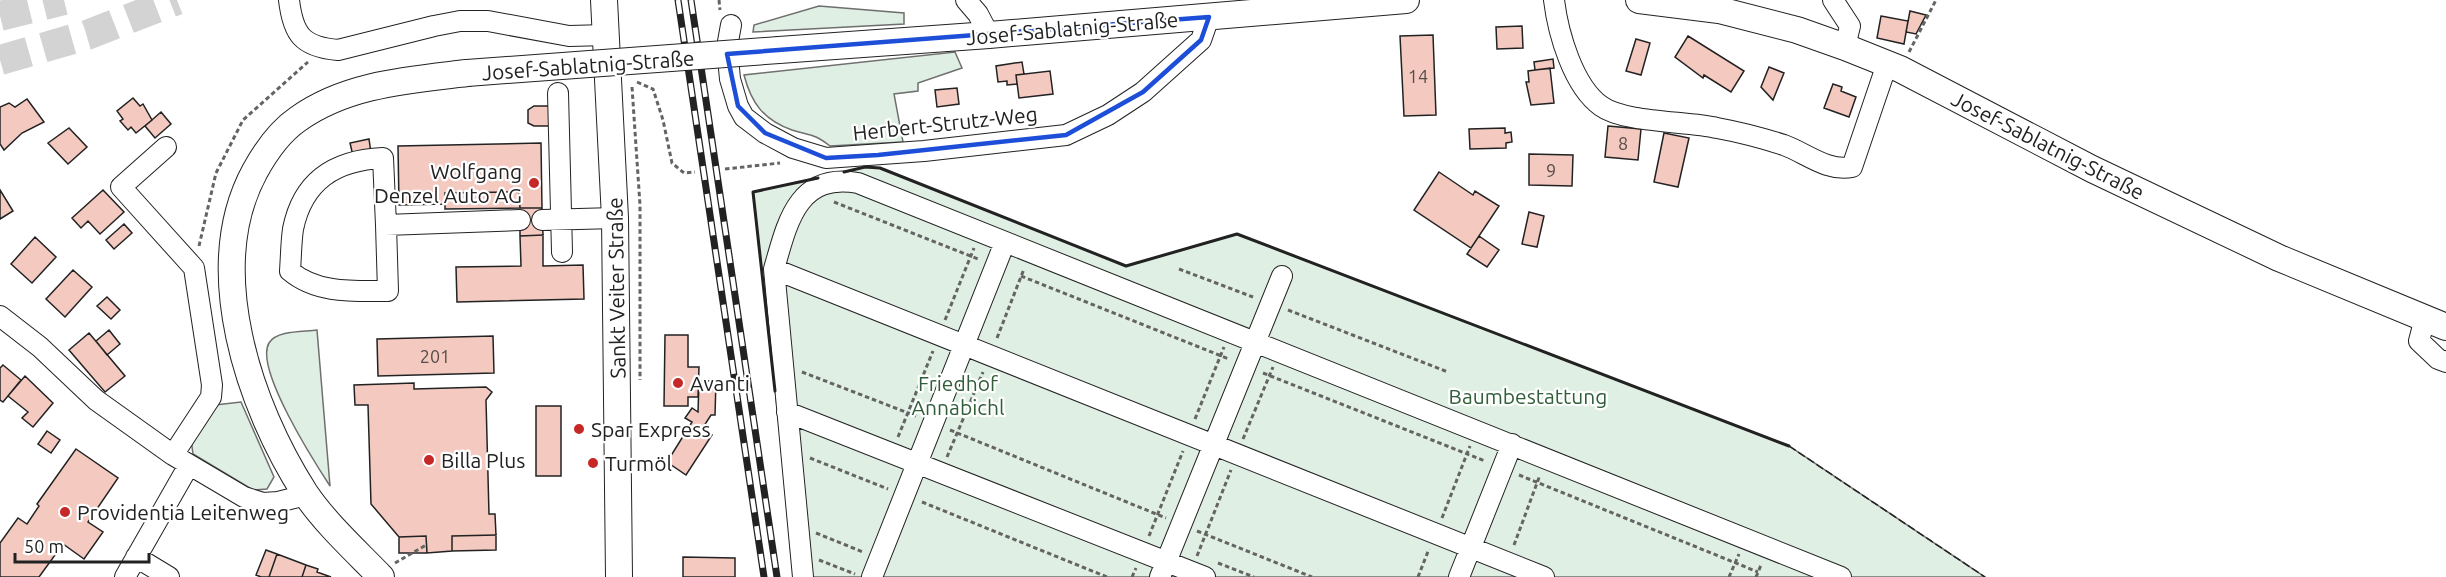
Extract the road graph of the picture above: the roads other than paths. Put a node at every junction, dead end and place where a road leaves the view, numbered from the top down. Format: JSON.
{"nodes":[{"id":1,"x":289,"y":0,"type":"edge"},
{"id":2,"x":604,"y":0,"type":"edge"},
{"id":3,"x":966,"y":0,"type":"edge"},
{"id":4,"x":1406,"y":0,"type":"edge"},
{"id":5,"x":1554,"y":0,"type":"edge"},
{"id":6,"x":1639,"y":0,"type":"edge"},
{"id":7,"x":1833,"y":0,"type":"edge"},
{"id":8,"x":1209,"y":17,"type":"junction"},
{"id":9,"x":731,"y":25,"type":"dead end"},
{"id":10,"x":607,"y":35,"type":"junction"},
{"id":11,"x":989,"y":35,"type":"junction"},
{"id":12,"x":1845,"y":46,"type":"junction"},
{"id":13,"x":1894,"y":67,"type":"junction"},
{"id":14,"x":558,"y":93,"type":"dead end"},
{"id":15,"x":166,"y":147,"type":"dead end"},
{"id":16,"x":615,"y":218,"type":"junction"},
{"id":17,"x":520,"y":220,"type":"dead end"},
{"id":18,"x":552,"y":220,"type":"junction"},
{"id":19,"x":386,"y":225,"type":"junction"},
{"id":20,"x":1005,"y":242,"type":"junction"},
{"id":21,"x":562,"y":252,"type":"dead end"},
{"id":22,"x":774,"y":269,"type":"junction"},
{"id":23,"x":1282,"y":276,"type":"dead end"},
{"id":24,"x":0,"y":316,"type":"edge"},
{"id":25,"x":2435,"y":323,"type":"edge"},
{"id":26,"x":1255,"y":343,"type":"junction"},
{"id":27,"x":965,"y":345,"type":"junction"},
{"id":28,"x":2446,"y":362,"type":"edge"},
{"id":29,"x":787,"y":412,"type":"junction"},
{"id":30,"x":1512,"y":444,"type":"junction"},
{"id":31,"x":1212,"y":445,"type":"junction"},
{"id":32,"x":181,"y":460,"type":"junction"},
{"id":33,"x":917,"y":464,"type":"junction"},
{"id":34,"x":306,"y":495,"type":"junction"},
{"id":35,"x":1471,"y":547,"type":"junction"},
{"id":36,"x":136,"y":557,"type":"junction"},
{"id":37,"x":875,"y":568,"type":"edge"},
{"id":38,"x":1163,"y":569,"type":"edge"},
{"id":39,"x":1807,"y":571,"type":"edge"},
{"id":40,"x":386,"y":573,"type":"edge"},
{"id":41,"x":124,"y":577,"type":"edge"},
{"id":42,"x":169,"y":577,"type":"edge"},
{"id":43,"x":619,"y":577,"type":"edge"},
{"id":44,"x":803,"y":577,"type":"edge"},
{"id":45,"x":1205,"y":577,"type":"edge"},
{"id":46,"x":1459,"y":577,"type":"edge"},
{"id":47,"x":1544,"y":577,"type":"edge"},
{"id":48,"x":1840,"y":577,"type":"edge"}],
"edges":[{"from":1,"to":10,"type":"street"},
{"from":2,"to":10,"type":"main road","name":"Sankt Veiter Straße"},
{"from":3,"to":11,"type":"street"},
{"from":4,"to":8,"type":"main road","name":"Josef-Sablatnig-Straße"},
{"from":5,"to":13,"type":"street"},
{"from":6,"to":12,"type":"main road","name":"Josef-Sablatnig-Straße"},
{"from":7,"to":12,"type":"street"},
{"from":8,"to":9,"type":"street","name":"Herbert-Strutz-Weg"},
{"from":8,"to":11,"type":"main road","name":"Josef-Sablatnig-Straße"},
{"from":10,"to":16,"type":"main road","name":"Sankt Veiter Straße"},
{"from":11,"to":34,"type":"main road","name":"Josef-Sablatnig-Straße","bridge":true},
{"from":12,"to":13,"type":"main road","name":"Josef-Sablatnig-Straße"},
{"from":13,"to":25,"type":"main road","name":"Josef-Sablatnig-Straße"},
{"from":14,"to":18,"type":"street"},
{"from":15,"to":32,"type":"street"},
{"from":16,"to":18,"type":"street"},
{"from":16,"to":43,"type":"main road","name":"Sankt Veiter Straße"},
{"from":17,"to":19,"type":"street"},
{"from":18,"to":21,"type":"street"},
{"from":19,"to":19,"type":"street"},
{"from":20,"to":22,"type":"street"},
{"from":20,"to":26,"type":"street"},
{"from":20,"to":27,"type":"street"},
{"from":22,"to":27,"type":"street"},
{"from":22,"to":29,"type":"street"},
{"from":23,"to":26,"type":"street"},
{"from":24,"to":32,"type":"street"},
{"from":25,"to":28,"type":"street"},
{"from":26,"to":30,"type":"street"},
{"from":26,"to":31,"type":"street"},
{"from":27,"to":31,"type":"street"},
{"from":27,"to":33,"type":"street"},
{"from":29,"to":33,"type":"street"},
{"from":29,"to":44,"type":"street"},
{"from":30,"to":35,"type":"street"},
{"from":30,"to":39,"type":"street"},
{"from":31,"to":35,"type":"street"},
{"from":31,"to":38,"type":"street"},
{"from":32,"to":34,"type":"street"},
{"from":32,"to":36,"type":"street"},
{"from":33,"to":37,"type":"street"},
{"from":33,"to":38,"type":"street"},
{"from":34,"to":40,"type":"main road","name":"Josef-Sablatnig-Straße"},
{"from":35,"to":46,"type":"street"},
{"from":35,"to":47,"type":"street"},
{"from":36,"to":41,"type":"street"},
{"from":36,"to":42,"type":"street"},
{"from":38,"to":45,"type":"street"},
{"from":39,"to":48,"type":"street"}]}
